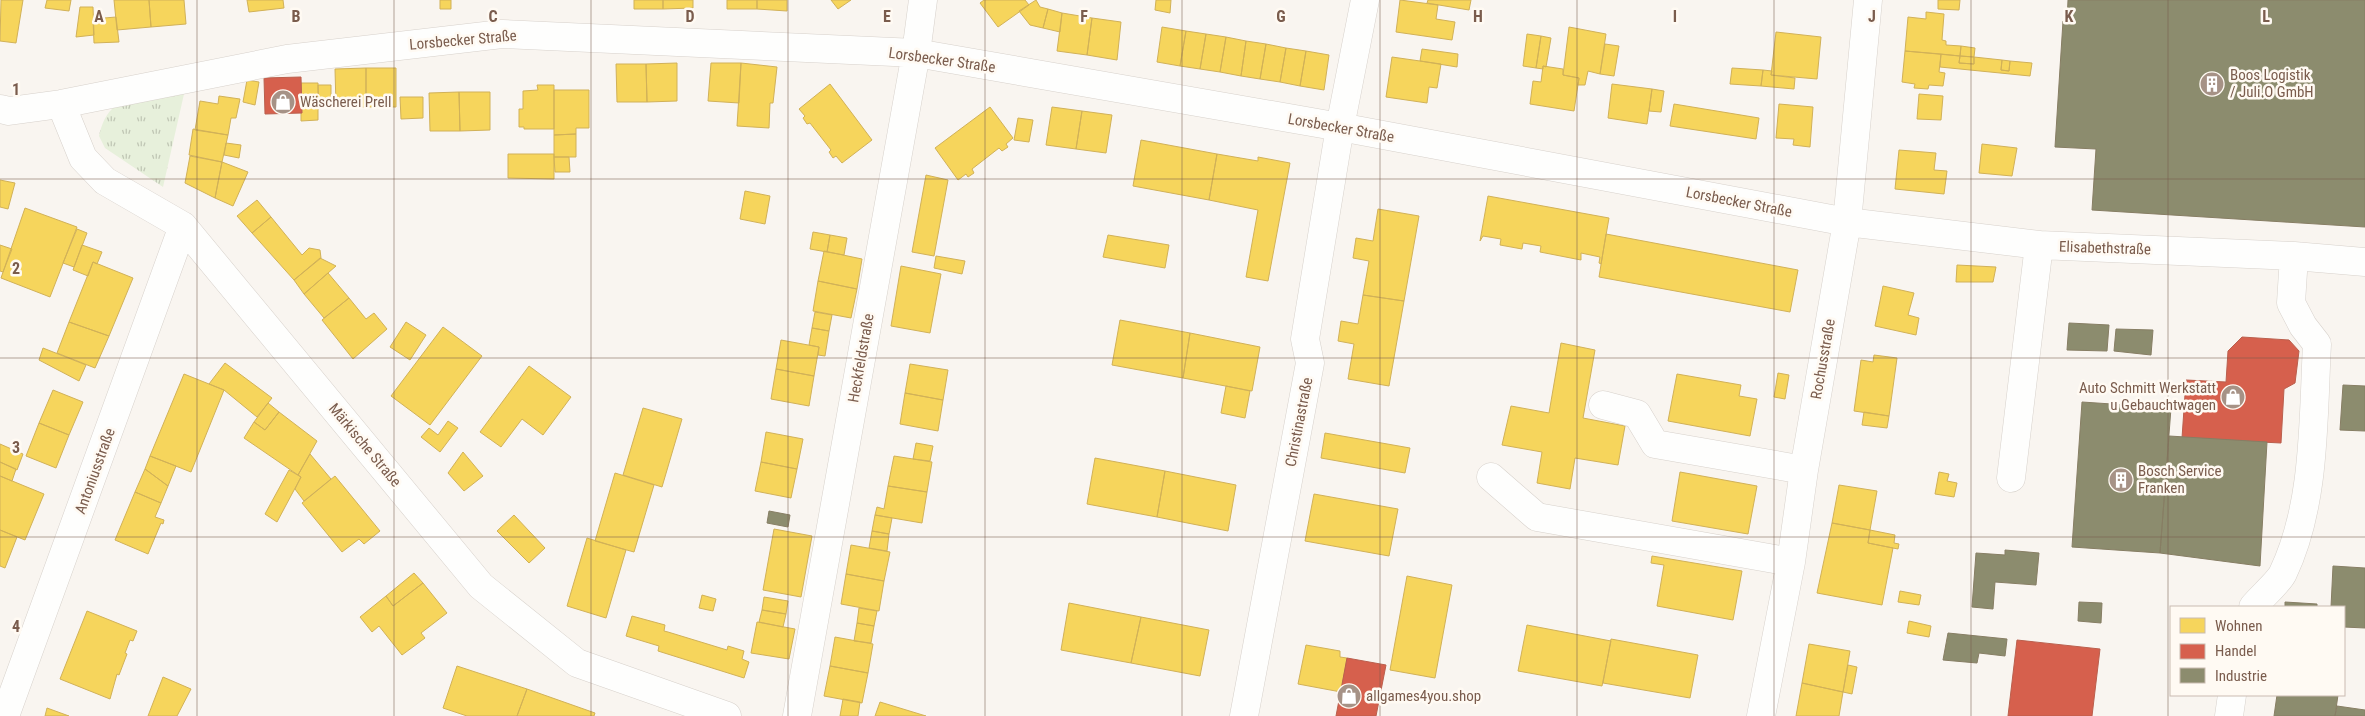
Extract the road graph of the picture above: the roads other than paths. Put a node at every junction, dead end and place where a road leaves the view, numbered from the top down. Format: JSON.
{"nodes":[{"id":1,"x":923,"y":0,"type":"edge"},
{"id":2,"x":1365,"y":0,"type":"edge"},
{"id":3,"x":1868,"y":0,"type":"edge"},
{"id":4,"x":916,"y":53,"type":"junction"},
{"id":5,"x":61,"y":104,"type":"junction"},
{"id":6,"x":0,"y":109,"type":"edge"},
{"id":7,"x":1340,"y":128,"type":"junction"},
{"id":8,"x":1847,"y":222,"type":"junction"},
{"id":9,"x":183,"y":226,"type":"junction"},
{"id":10,"x":2040,"y":245,"type":"junction"},
{"id":11,"x":2294,"y":256,"type":"junction"},
{"id":12,"x":2365,"y":262,"type":"edge"},
{"id":13,"x":1602,"y":405,"type":"dead end"},
{"id":14,"x":1804,"y":470,"type":"junction"},
{"id":15,"x":1491,"y":477,"type":"dead end"},
{"id":16,"x":2011,"y":478,"type":"dead end"},
{"id":17,"x":1790,"y":562,"type":"junction"},
{"id":18,"x":2255,"y":606,"type":"edge"},
{"id":19,"x":2232,"y":696,"type":"edge"},
{"id":20,"x":5,"y":716,"type":"edge"},
{"id":21,"x":727,"y":716,"type":"edge"},
{"id":22,"x":797,"y":716,"type":"edge"},
{"id":23,"x":1244,"y":716,"type":"edge"},
{"id":24,"x":1761,"y":716,"type":"edge"},
{"id":25,"x":2229,"y":716,"type":"edge"}],
"edges":[{"from":1,"to":4,"type":"street","name":"Heckfeldstraße"},
{"from":2,"to":7,"type":"street","name":"Christinastraße"},
{"from":3,"to":8,"type":"street","name":"Rochusstraße"},
{"from":4,"to":5,"type":"street","name":"Lorsbecker Straße"},
{"from":4,"to":7,"type":"street","name":"Lorsbecker Straße"},
{"from":4,"to":22,"type":"street","name":"Heckfeldstraße"},
{"from":5,"to":6,"type":"street","name":"Lorsbecker Straße"},
{"from":5,"to":9,"type":"street","name":"Märkische Straße"},
{"from":7,"to":8,"type":"street","name":"Lorsbecker Straße"},
{"from":7,"to":23,"type":"street","name":"Christinastraße"},
{"from":8,"to":10,"type":"street","name":"Elisabethstraße"},
{"from":8,"to":14,"type":"street","name":"Rochusstraße"},
{"from":9,"to":20,"type":"street","name":"Antoniusstraße"},
{"from":9,"to":21,"type":"street","name":"Märkische Straße"},
{"from":10,"to":11,"type":"street","name":"Elisabethstraße"},
{"from":10,"to":16,"type":"street"},
{"from":11,"to":12,"type":"street","name":"Elisabethstraße"},
{"from":11,"to":18,"type":"street"},
{"from":13,"to":14,"type":"street"},
{"from":14,"to":17,"type":"street","name":"Rochusstraße"},
{"from":15,"to":17,"type":"street"},
{"from":17,"to":24,"type":"street","name":"Rochusstraße"},
{"from":19,"to":25,"type":"street"}]}
